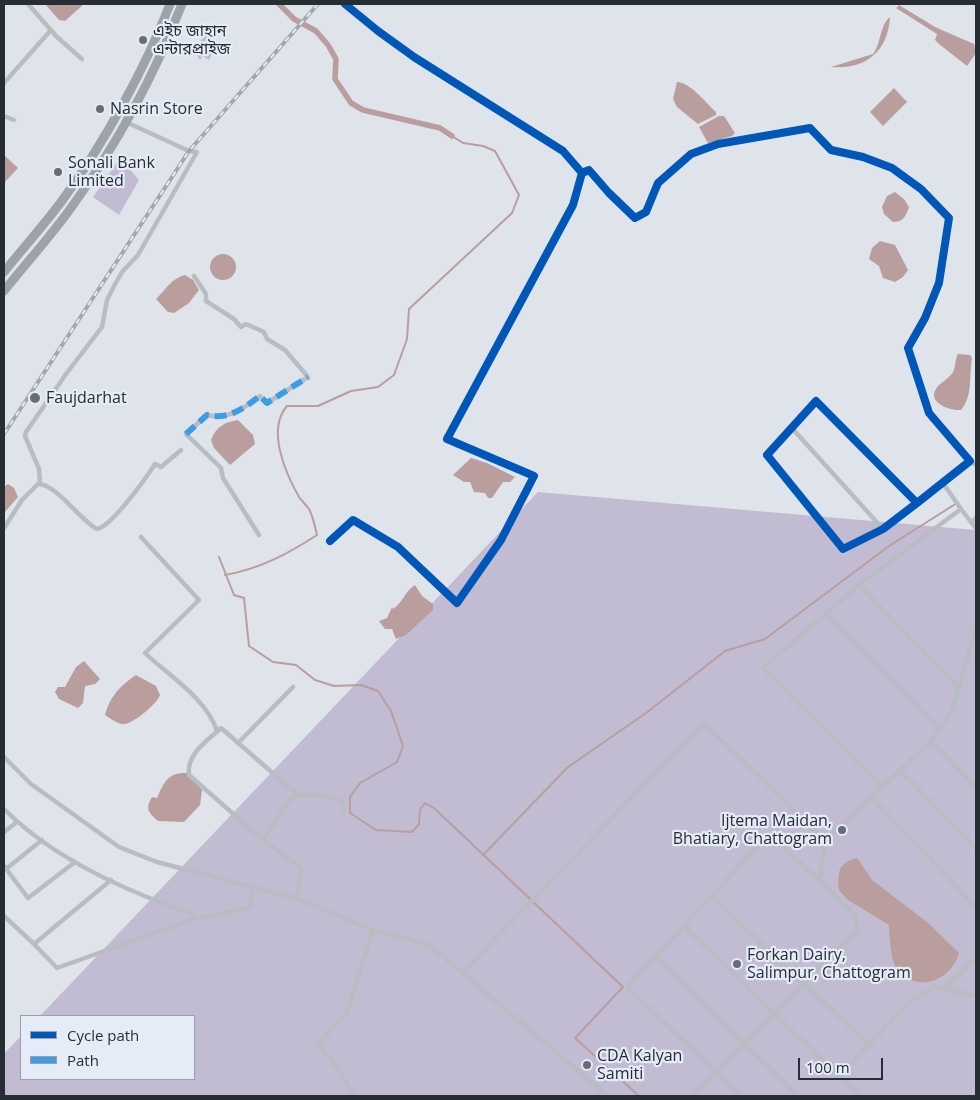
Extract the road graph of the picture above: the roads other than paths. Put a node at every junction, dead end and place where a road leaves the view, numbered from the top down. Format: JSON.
{"nodes":[{"id":1,"x":28,"y":4,"type":"edge"},
{"id":2,"x":170,"y":4,"type":"edge"},
{"id":3,"x":182,"y":4,"type":"edge"},
{"id":4,"x":345,"y":4,"type":"edge"},
{"id":5,"x":51,"y":30,"type":"junction"},
{"id":6,"x":82,"y":59,"type":"dead end"},
{"id":7,"x":4,"y":83,"type":"edge"},
{"id":8,"x":4,"y":116,"type":"edge"},
{"id":9,"x":14,"y":120,"type":"dead end"},
{"id":10,"x":124,"y":122,"type":"junction"},
{"id":11,"x":582,"y":173,"type":"junction"},
{"id":12,"x":72,"y":206,"type":"junction"},
{"id":13,"x":4,"y":272,"type":"edge"},
{"id":14,"x":194,"y":276,"type":"dead end"},
{"id":15,"x":4,"y":280,"type":"edge"},
{"id":16,"x":4,"y":291,"type":"edge"},
{"id":17,"x":791,"y":427,"type":"junction"},
{"id":18,"x":180,"y":450,"type":"dead end"},
{"id":19,"x":970,"y":461,"type":"junction"},
{"id":20,"x":976,"y":466,"type":"edge"},
{"id":21,"x":943,"y":482,"type":"junction"},
{"id":22,"x":40,"y":484,"type":"junction"},
{"id":23,"x":918,"y":503,"type":"junction"},
{"id":24,"x":961,"y":509,"type":"junction"},
{"id":25,"x":976,"y":518,"type":"edge"},
{"id":26,"x":971,"y":522,"type":"junction"},
{"id":27,"x":4,"y":528,"type":"edge"},
{"id":28,"x":976,"y":528,"type":"edge"},
{"id":29,"x":883,"y":529,"type":"junction"},
{"id":30,"x":259,"y":535,"type":"dead end"},
{"id":31,"x":141,"y":537,"type":"dead end"},
{"id":32,"x":330,"y":541,"type":"dead end"},
{"id":33,"x":859,"y":585,"type":"junction"},
{"id":34,"x":827,"y":614,"type":"junction"},
{"id":35,"x":976,"y":628,"type":"edge"},
{"id":36,"x":293,"y":687,"type":"dead end"},
{"id":37,"x":959,"y":688,"type":"junction"},
{"id":38,"x":939,"y":729,"type":"junction"},
{"id":39,"x":217,"y":731,"type":"junction"},
{"id":40,"x":931,"y":741,"type":"junction"},
{"id":41,"x":238,"y":743,"type":"junction"},
{"id":42,"x":4,"y":757,"type":"edge"},
{"id":43,"x":900,"y":770,"type":"junction"},
{"id":44,"x":882,"y":787,"type":"junction"},
{"id":45,"x":976,"y":787,"type":"edge"},
{"id":46,"x":298,"y":795,"type":"junction"},
{"id":47,"x":871,"y":797,"type":"junction"},
{"id":48,"x":4,"y":809,"type":"edge"},
{"id":49,"x":344,"y":811,"type":"dead end"},
{"id":50,"x":16,"y":822,"type":"junction"},
{"id":51,"x":4,"y":832,"type":"edge"},
{"id":52,"x":42,"y":840,"type":"junction"},
{"id":53,"x":263,"y":840,"type":"junction"},
{"id":54,"x":825,"y":841,"type":"junction"},
{"id":55,"x":976,"y":848,"type":"edge"},
{"id":56,"x":76,"y":862,"type":"junction"},
{"id":57,"x":5,"y":867,"type":"edge"},
{"id":58,"x":111,"y":880,"type":"junction"},
{"id":59,"x":820,"y":881,"type":"junction"},
{"id":60,"x":253,"y":887,"type":"junction"},
{"id":61,"x":711,"y":896,"type":"junction"},
{"id":62,"x":296,"y":899,"type":"junction"},
{"id":63,"x":976,"y":907,"type":"edge"},
{"id":64,"x":4,"y":916,"type":"edge"},
{"id":65,"x":194,"y":920,"type":"junction"},
{"id":66,"x":684,"y":926,"type":"junction"},
{"id":67,"x":373,"y":930,"type":"junction"},
{"id":68,"x":34,"y":944,"type":"junction"},
{"id":69,"x":656,"y":956,"type":"junction"},
{"id":70,"x":976,"y":958,"type":"edge"},
{"id":71,"x":462,"y":973,"type":"junction"},
{"id":72,"x":802,"y":983,"type":"junction"},
{"id":73,"x":946,"y":987,"type":"junction"},
{"id":74,"x":976,"y":996,"type":"edge"},
{"id":75,"x":773,"y":1012,"type":"junction"},
{"id":76,"x":743,"y":1044,"type":"junction"},
{"id":77,"x":869,"y":1045,"type":"junction"},
{"id":78,"x":716,"y":1072,"type":"junction"},
{"id":79,"x":839,"y":1076,"type":"junction"},
{"id":80,"x":354,"y":1096,"type":"edge"},
{"id":81,"x":608,"y":1096,"type":"edge"},
{"id":82,"x":692,"y":1096,"type":"edge"},
{"id":83,"x":741,"y":1096,"type":"edge"},
{"id":84,"x":798,"y":1096,"type":"edge"},
{"id":85,"x":859,"y":1096,"type":"edge"}],
"edges":[{"from":1,"to":5,"type":"street"},
{"from":2,"to":13,"type":"highway"},
{"from":3,"to":10,"type":"highway"},
{"from":4,"to":11,"type":"street"},
{"from":5,"to":6,"type":"street"},
{"from":5,"to":7,"type":"street"},
{"from":8,"to":9,"type":"street"},
{"from":10,"to":12,"type":"highway"},
{"from":10,"to":22,"type":"street"},
{"from":11,"to":19,"type":"street"},
{"from":11,"to":32,"type":"street"},
{"from":12,"to":15,"type":"highway"},
{"from":12,"to":16,"type":"highway"},
{"from":14,"to":30,"type":"street"},
{"from":17,"to":23,"type":"street"},
{"from":17,"to":29,"type":"street"},
{"from":17,"to":29,"type":"street"},
{"from":18,"to":22,"type":"street"},
{"from":19,"to":20,"type":"street"},
{"from":19,"to":21,"type":"street"},
{"from":21,"to":23,"type":"street"},
{"from":21,"to":24,"type":"street"},
{"from":22,"to":27,"type":"street"},
{"from":23,"to":29,"type":"street"},
{"from":24,"to":26,"type":"street"},
{"from":24,"to":33,"type":"street"},
{"from":25,"to":26,"type":"street"},
{"from":26,"to":28,"type":"street"},
{"from":31,"to":39,"type":"street"},
{"from":33,"to":34,"type":"street"},
{"from":33,"to":37,"type":"street"},
{"from":34,"to":38,"type":"street"},
{"from":34,"to":44,"type":"street"},
{"from":35,"to":37,"type":"street"},
{"from":36,"to":41,"type":"street"},
{"from":37,"to":38,"type":"street"},
{"from":38,"to":40,"type":"street"},
{"from":39,"to":41,"type":"street"},
{"from":39,"to":53,"type":"street"},
{"from":40,"to":43,"type":"street"},
{"from":40,"to":45,"type":"street"},
{"from":41,"to":46,"type":"street"},
{"from":42,"to":60,"type":"street"},
{"from":43,"to":44,"type":"street"},
{"from":43,"to":55,"type":"street"},
{"from":44,"to":47,"type":"street"},
{"from":46,"to":49,"type":"street"},
{"from":46,"to":53,"type":"street"},
{"from":47,"to":54,"type":"street"},
{"from":47,"to":63,"type":"street"},
{"from":48,"to":50,"type":"street"},
{"from":50,"to":51,"type":"street"},
{"from":50,"to":52,"type":"street"},
{"from":52,"to":56,"type":"street"},
{"from":52,"to":57,"type":"street"},
{"from":53,"to":62,"type":"street"},
{"from":54,"to":59,"type":"street"},
{"from":54,"to":71,"type":"street"},
{"from":56,"to":57,"type":"street"},
{"from":56,"to":58,"type":"street"},
{"from":58,"to":65,"type":"street"},
{"from":58,"to":68,"type":"street"},
{"from":59,"to":61,"type":"street"},
{"from":59,"to":72,"type":"street"},
{"from":60,"to":62,"type":"street"},
{"from":60,"to":65,"type":"street"},
{"from":61,"to":66,"type":"street"},
{"from":61,"to":72,"type":"street"},
{"from":62,"to":67,"type":"street"},
{"from":64,"to":68,"type":"street"},
{"from":65,"to":68,"type":"street"},
{"from":66,"to":69,"type":"street"},
{"from":66,"to":75,"type":"street"},
{"from":67,"to":71,"type":"street"},
{"from":67,"to":80,"type":"street"},
{"from":69,"to":76,"type":"street"},
{"from":69,"to":78,"type":"street"},
{"from":70,"to":73,"type":"street"},
{"from":71,"to":81,"type":"street"},
{"from":72,"to":75,"type":"street"},
{"from":72,"to":77,"type":"street"},
{"from":73,"to":74,"type":"street"},
{"from":73,"to":77,"type":"street"},
{"from":75,"to":76,"type":"street"},
{"from":75,"to":79,"type":"street"},
{"from":76,"to":78,"type":"street"},
{"from":76,"to":84,"type":"street"},
{"from":77,"to":79,"type":"street"},
{"from":78,"to":82,"type":"street"},
{"from":78,"to":83,"type":"street"},
{"from":79,"to":85,"type":"street"}]}
